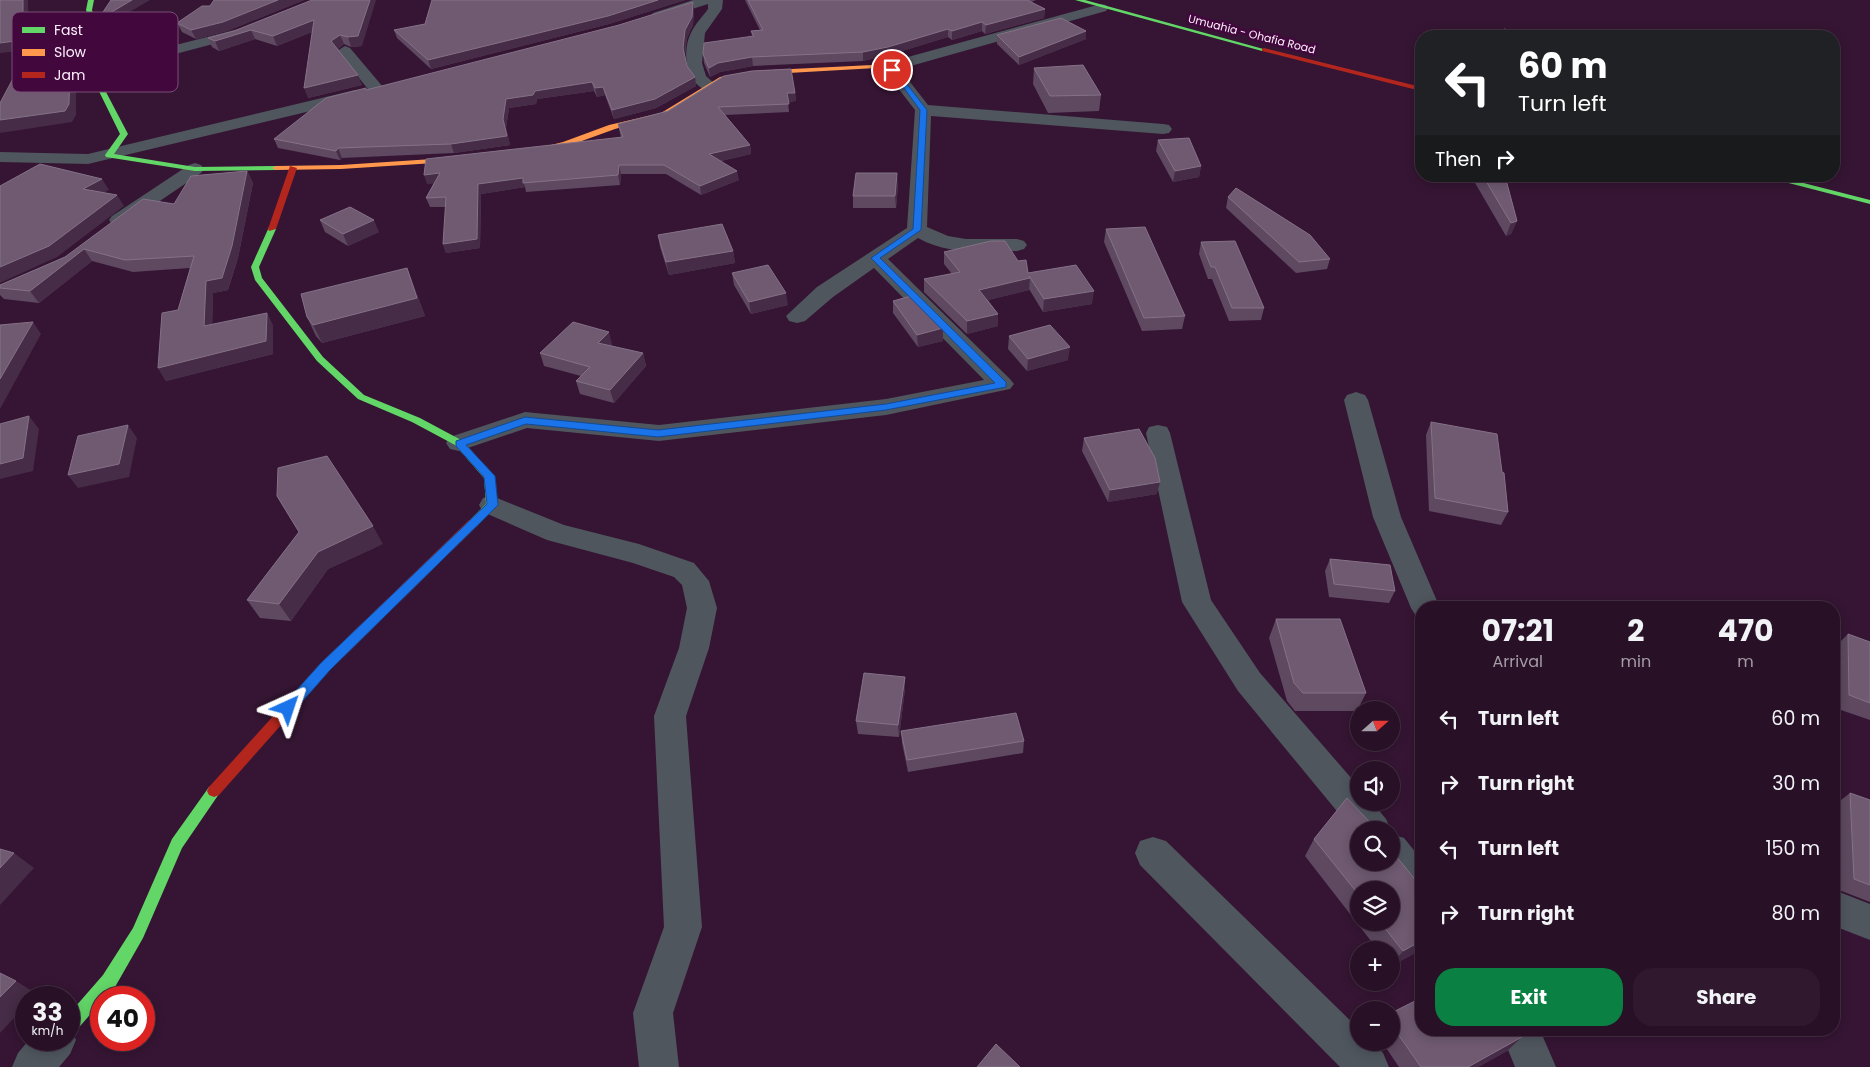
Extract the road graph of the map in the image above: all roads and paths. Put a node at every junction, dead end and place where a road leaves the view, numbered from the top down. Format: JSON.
{"nodes":[{"id":1,"x":706,"y":0,"type":"edge"},
{"id":2,"x":716,"y":0,"type":"edge"},
{"id":3,"x":1078,"y":0,"type":"edge"},
{"id":4,"x":1101,"y":4,"type":"edge"},
{"id":5,"x":642,"y":20,"type":"edge"},
{"id":6,"x":1176,"y":24,"type":"junction"},
{"id":7,"x":256,"y":28,"type":"edge"},
{"id":8,"x":178,"y":50,"type":"edge"},
{"id":9,"x":346,"y":51,"type":"dead end"},
{"id":10,"x":892,"y":66,"type":"junction"},
{"id":11,"x":1415,"y":80,"type":"edge"},
{"id":12,"x":709,"y":86,"type":"junction"},
{"id":13,"x":1415,"y":87,"type":"edge"},
{"id":14,"x":103,"y":92,"type":"edge"},
{"id":15,"x":923,"y":110,"type":"junction"},
{"id":16,"x":1163,"y":129,"type":"dead end"},
{"id":17,"x":517,"y":152,"type":"edge"},
{"id":18,"x":108,"y":155,"type":"junction"},
{"id":19,"x":0,"y":157,"type":"edge"},
{"id":20,"x":472,"y":158,"type":"edge"},
{"id":21,"x":293,"y":168,"type":"junction"},
{"id":22,"x":195,"y":170,"type":"junction"},
{"id":23,"x":1790,"y":182,"type":"edge"},
{"id":24,"x":1829,"y":182,"type":"edge"},
{"id":25,"x":1870,"y":192,"type":"edge"},
{"id":26,"x":1870,"y":202,"type":"edge"},
{"id":27,"x":917,"y":230,"type":"junction"},
{"id":28,"x":103,"y":233,"type":"edge"},
{"id":29,"x":1017,"y":245,"type":"dead end"},
{"id":30,"x":875,"y":258,"type":"junction"},
{"id":31,"x":797,"y":316,"type":"dead end"},
{"id":32,"x":1356,"y":400,"type":"dead end"},
{"id":33,"x":1158,"y":433,"type":"dead end"},
{"id":34,"x":459,"y":443,"type":"junction"},
{"id":35,"x":492,"y":505,"type":"junction"},
{"id":36,"x":1423,"y":601,"type":"edge"},
{"id":37,"x":1366,"y":821,"type":"edge"},
{"id":38,"x":1153,"y":853,"type":"dead end"},
{"id":39,"x":1400,"y":861,"type":"edge"},
{"id":40,"x":1415,"y":879,"type":"edge"},
{"id":41,"x":1840,"y":910,"type":"edge"},
{"id":42,"x":1870,"y":922,"type":"edge"},
{"id":43,"x":80,"y":1014,"type":"edge"},
{"id":44,"x":1523,"y":1036,"type":"edge"},
{"id":45,"x":46,"y":1051,"type":"edge"},
{"id":46,"x":32,"y":1067,"type":"edge"},
{"id":47,"x":659,"y":1067,"type":"edge"},
{"id":48,"x":1369,"y":1067,"type":"edge"},
{"id":49,"x":1536,"y":1067,"type":"edge"}],
"edges":[{"from":1,"to":5,"type":"street"},
{"from":2,"to":12,"type":"street"},
{"from":3,"to":4,"type":"street","name":"Umuahia - Ohafia Road"},
{"from":4,"to":6,"type":"street","name":"Umuahia - Ohafia Road"},
{"from":4,"to":10,"type":"street"},
{"from":6,"to":11,"type":"street","name":"Umuahia - Ohafia Road"},
{"from":6,"to":13,"type":"street","name":"Umuahia - Ohafia Road"},
{"from":7,"to":8,"type":"street"},
{"from":9,"to":18,"type":"street"},
{"from":10,"to":12,"type":"street"},
{"from":10,"to":15,"type":"street"},
{"from":12,"to":17,"type":"street"},
{"from":14,"to":18,"type":"street"},
{"from":15,"to":16,"type":"street"},
{"from":15,"to":27,"type":"street"},
{"from":18,"to":19,"type":"street"},
{"from":18,"to":22,"type":"street"},
{"from":20,"to":21,"type":"street"},
{"from":21,"to":22,"type":"street"},
{"from":21,"to":34,"type":"street"},
{"from":22,"to":28,"type":"street"},
{"from":23,"to":26,"type":"street"},
{"from":24,"to":25,"type":"street"},
{"from":27,"to":29,"type":"street"},
{"from":27,"to":30,"type":"street"},
{"from":30,"to":31,"type":"street"},
{"from":30,"to":34,"type":"street"},
{"from":32,"to":36,"type":"street"},
{"from":33,"to":37,"type":"street"},
{"from":34,"to":35,"type":"street"},
{"from":35,"to":43,"type":"street"},
{"from":35,"to":47,"type":"street"},
{"from":38,"to":48,"type":"street"},
{"from":39,"to":40,"type":"street"},
{"from":41,"to":42,"type":"street"},
{"from":44,"to":49,"type":"street"},
{"from":45,"to":46,"type":"street"}]}
